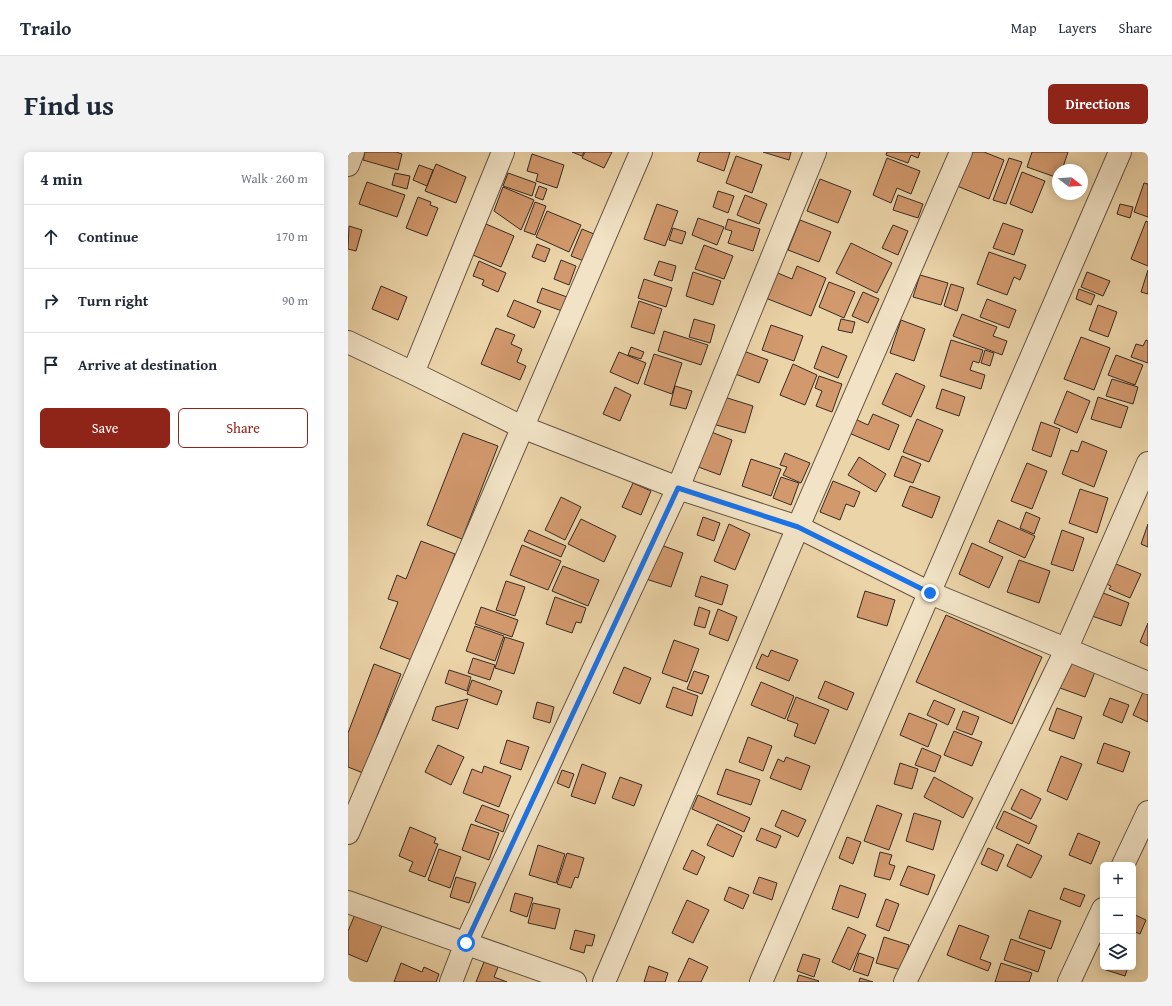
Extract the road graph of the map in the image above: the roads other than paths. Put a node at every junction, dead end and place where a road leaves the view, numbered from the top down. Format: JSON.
{"nodes":[{"id":1,"x":353,"y":152,"type":"edge"},
{"id":2,"x":503,"y":152,"type":"edge"},
{"id":3,"x":641,"y":152,"type":"edge"},
{"id":4,"x":815,"y":152,"type":"edge"},
{"id":5,"x":961,"y":152,"type":"edge"},
{"id":6,"x":1120,"y":152,"type":"edge"},
{"id":7,"x":348,"y":165,"type":"edge"},
{"id":8,"x":348,"y":342,"type":"edge"},
{"id":9,"x":414,"y":373,"type":"junction"},
{"id":10,"x":522,"y":428,"type":"junction"},
{"id":11,"x":1148,"y":464,"type":"edge"},
{"id":12,"x":678,"y":488,"type":"junction"},
{"id":13,"x":798,"y":527,"type":"junction"},
{"id":14,"x":930,"y":593,"type":"junction"},
{"id":15,"x":1066,"y":650,"type":"junction"},
{"id":16,"x":1148,"y":682,"type":"edge"},
{"id":17,"x":1148,"y":812,"type":"edge"},
{"id":18,"x":348,"y":833,"type":"edge"},
{"id":19,"x":1125,"y":862,"type":"edge"},
{"id":20,"x":348,"y":902,"type":"edge"},
{"id":21,"x":1100,"y":915,"type":"edge"},
{"id":22,"x":466,"y":943,"type":"junction"},
{"id":23,"x":451,"y":982,"type":"edge"},
{"id":24,"x":575,"y":982,"type":"edge"},
{"id":25,"x":604,"y":982,"type":"edge"},
{"id":26,"x":761,"y":982,"type":"edge"},
{"id":27,"x":905,"y":982,"type":"edge"},
{"id":28,"x":1069,"y":982,"type":"edge"}],
"edges":[{"from":1,"to":7,"type":"street"},
{"from":2,"to":9,"type":"street"},
{"from":3,"to":10,"type":"street"},
{"from":4,"to":12,"type":"street"},
{"from":5,"to":13,"type":"street"},
{"from":6,"to":14,"type":"street"},
{"from":8,"to":9,"type":"street"},
{"from":9,"to":10,"type":"street"},
{"from":10,"to":12,"type":"street"},
{"from":10,"to":18,"type":"street"},
{"from":11,"to":15,"type":"street"},
{"from":12,"to":13,"type":"street"},
{"from":12,"to":22,"type":"street"},
{"from":13,"to":14,"type":"street"},
{"from":13,"to":25,"type":"street"},
{"from":14,"to":15,"type":"street"},
{"from":14,"to":26,"type":"street"},
{"from":15,"to":16,"type":"street"},
{"from":15,"to":27,"type":"street"},
{"from":17,"to":19,"type":"street"},
{"from":20,"to":22,"type":"street"},
{"from":21,"to":28,"type":"street"},
{"from":22,"to":23,"type":"street"},
{"from":22,"to":24,"type":"street"}]}
